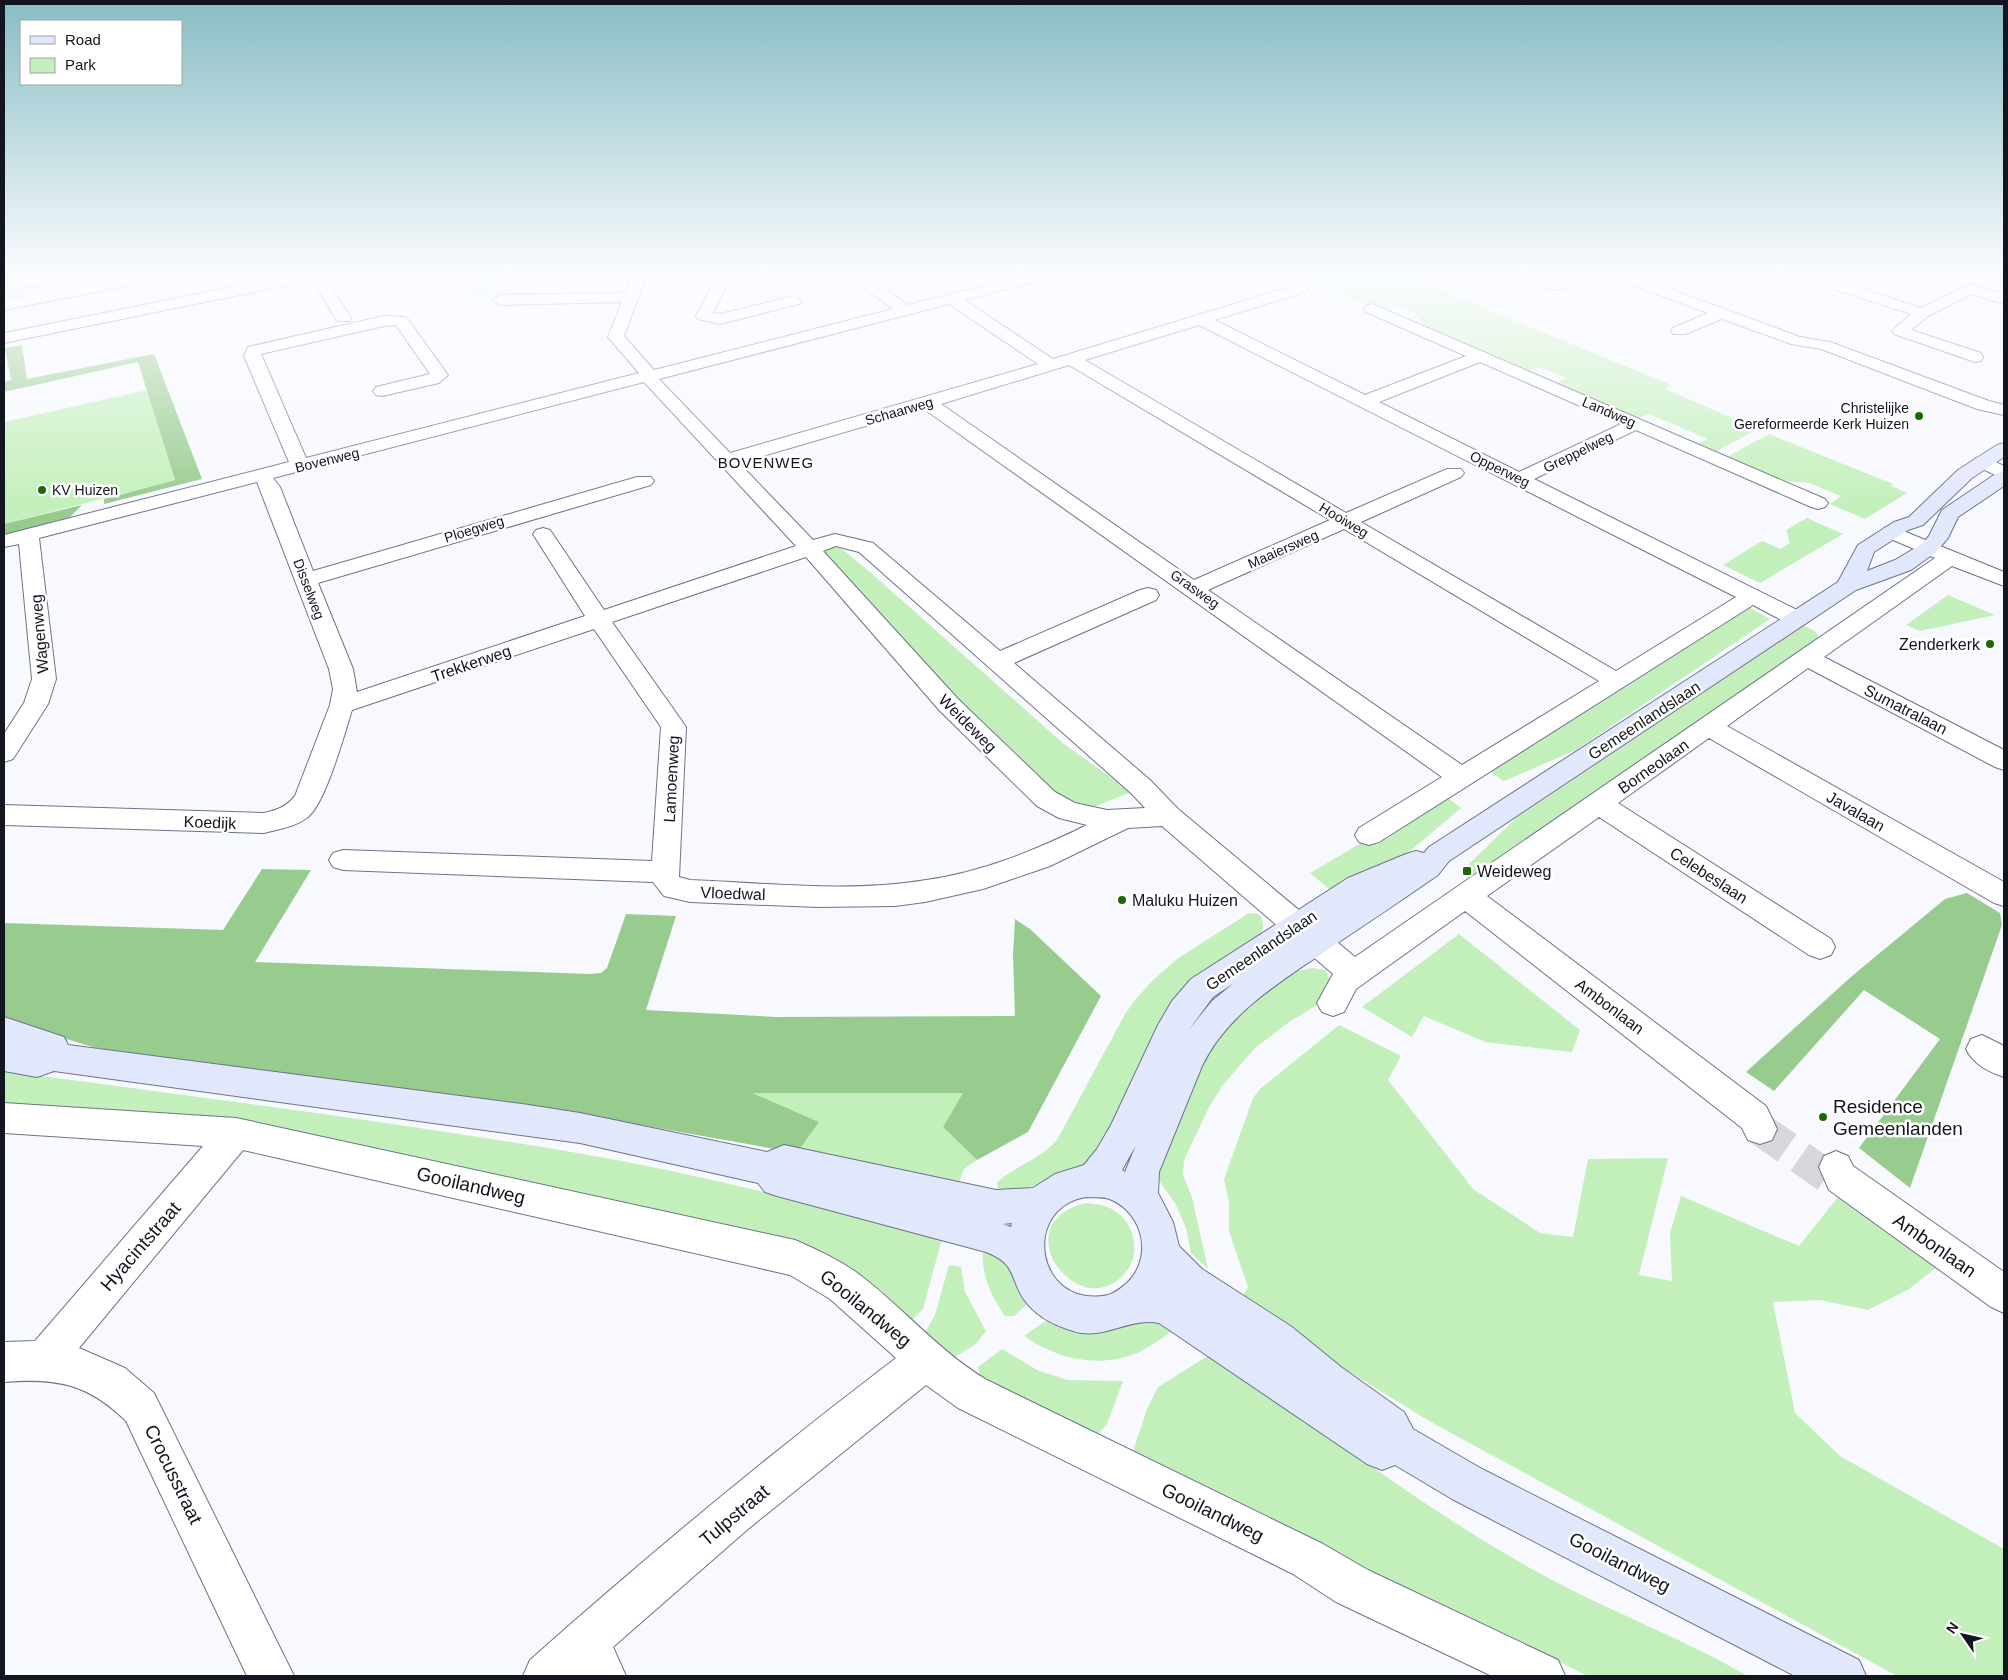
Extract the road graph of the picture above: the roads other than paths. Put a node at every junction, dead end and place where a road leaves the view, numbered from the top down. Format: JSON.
{"nodes":[{"id":1,"x":257,"y":350,"type":"edge"},
{"id":2,"x":422,"y":350,"type":"edge"},
{"id":3,"x":627,"y":350,"type":"edge"},
{"id":4,"x":753,"y":350,"type":"edge"},
{"id":5,"x":1029,"y":350,"type":"edge"},
{"id":6,"x":1102,"y":350,"type":"edge"},
{"id":7,"x":1262,"y":350,"type":"edge"},
{"id":8,"x":1467,"y":350,"type":"edge"},
{"id":9,"x":1836,"y":350,"type":"edge"},
{"id":10,"x":1955,"y":350,"type":"edge"},
{"id":11,"x":1480,"y":356,"type":"junction"},
{"id":12,"x":1975,"y":357,"type":"dead end"},
{"id":13,"x":1071,"y":360,"type":"junction"},
{"id":14,"x":1051,"y":365,"type":"junction"},
{"id":15,"x":650,"y":377,"type":"junction"},
{"id":16,"x":382,"y":391,"type":"dead end"},
{"id":17,"x":1363,"y":402,"type":"junction"},
{"id":18,"x":927,"y":403,"type":"junction"},
{"id":19,"x":1983,"y":405,"type":"junction"},
{"id":20,"x":2004,"y":410,"type":"edge"},
{"id":21,"x":2004,"y":416,"type":"edge"},
{"id":22,"x":1636,"y":424,"type":"junction"},
{"id":23,"x":2004,"y":448,"type":"edge"},
{"id":24,"x":727,"y":460,"type":"junction"},
{"id":25,"x":1983,"y":462,"type":"junction"},
{"id":26,"x":300,"y":467,"type":"junction"},
{"id":27,"x":2004,"y":467,"type":"edge"},
{"id":28,"x":1454,"y":473,"type":"dead end"},
{"id":29,"x":2004,"y":475,"type":"edge"},
{"id":30,"x":263,"y":477,"type":"junction"},
{"id":31,"x":1520,"y":479,"type":"junction"},
{"id":32,"x":644,"y":481,"type":"dead end"},
{"id":33,"x":1818,"y":503,"type":"dead end"},
{"id":34,"x":1346,"y":522,"type":"junction"},
{"id":35,"x":1892,"y":532,"type":"junction"},
{"id":36,"x":543,"y":534,"type":"dead end"},
{"id":37,"x":28,"y":535,"type":"junction"},
{"id":38,"x":4,"y":541,"type":"edge"},
{"id":39,"x":1929,"y":548,"type":"junction"},
{"id":40,"x":810,"y":549,"type":"junction"},
{"id":41,"x":1951,"y":558,"type":"junction"},
{"id":42,"x":305,"y":580,"type":"junction"},
{"id":43,"x":2004,"y":580,"type":"edge"},
{"id":44,"x":1848,"y":585,"type":"junction"},
{"id":45,"x":1194,"y":588,"type":"junction"},
{"id":46,"x":1148,"y":595,"type":"dead end"},
{"id":47,"x":1751,"y":597,"type":"junction"},
{"id":48,"x":1797,"y":619,"type":"junction"},
{"id":49,"x":599,"y":620,"type":"junction"},
{"id":50,"x":1807,"y":658,"type":"junction"},
{"id":51,"x":998,"y":661,"type":"junction"},
{"id":52,"x":1616,"y":681,"type":"junction"},
{"id":53,"x":342,"y":704,"type":"junction"},
{"id":54,"x":1709,"y":727,"type":"junction"},
{"id":55,"x":4,"y":753,"type":"edge"},
{"id":56,"x":2004,"y":761,"type":"edge"},
{"id":57,"x":1462,"y":778,"type":"junction"},
{"id":58,"x":1598,"y":803,"type":"junction"},
{"id":59,"x":4,"y":815,"type":"edge"},
{"id":60,"x":1168,"y":816,"type":"junction"},
{"id":61,"x":1121,"y":820,"type":"junction"},
{"id":62,"x":1369,"y":835,"type":"dead end"},
{"id":63,"x":343,"y":860,"type":"dead end"},
{"id":64,"x":666,"y":872,"type":"junction"},
{"id":65,"x":2004,"y":895,"type":"edge"},
{"id":66,"x":1466,"y":896,"type":"junction"},
{"id":67,"x":1306,"y":935,"type":"junction"},
{"id":68,"x":1820,"y":947,"type":"dead end"},
{"id":69,"x":1354,"y":974,"type":"junction"},
{"id":70,"x":1333,"y":1003,"type":"dead end"},
{"id":71,"x":4,"y":1030,"type":"edge"},
{"id":72,"x":4,"y":1057,"type":"edge"},
{"id":73,"x":54,"y":1057,"type":"junction"},
{"id":74,"x":4,"y":1118,"type":"edge"},
{"id":75,"x":1761,"y":1121,"type":"tunnel mouth"},
{"id":76,"x":236,"y":1133,"type":"junction"},
{"id":77,"x":769,"y":1169,"type":"junction"},
{"id":78,"x":1835,"y":1174,"type":"tunnel mouth"},
{"id":79,"x":1092,"y":1182,"type":"junction"},
{"id":80,"x":1142,"y":1204,"type":"junction"},
{"id":81,"x":1038,"y":1205,"type":"junction"},
{"id":82,"x":1161,"y":1254,"type":"junction"},
{"id":83,"x":1025,"y":1256,"type":"junction"},
{"id":84,"x":2004,"y":1294,"type":"edge"},
{"id":85,"x":1136,"y":1302,"type":"junction"},
{"id":86,"x":45,"y":1359,"type":"junction"},
{"id":87,"x":927,"y":1359,"type":"junction"},
{"id":88,"x":4,"y":1362,"type":"edge"},
{"id":89,"x":1398,"y":1444,"type":"junction"},
{"id":90,"x":594,"y":1659,"type":"edge"},
{"id":91,"x":271,"y":1676,"type":"edge"},
{"id":92,"x":546,"y":1676,"type":"edge"},
{"id":93,"x":1542,"y":1676,"type":"edge"},
{"id":94,"x":1843,"y":1676,"type":"edge"}],
"edges":[{"from":1,"to":26,"type":"street"},
{"from":2,"to":16,"type":"street"},
{"from":3,"to":15,"type":"street","name":"Weideweg"},
{"from":4,"to":15,"type":"street","name":"Bovenweg"},
{"from":5,"to":14,"type":"street"},
{"from":6,"to":13,"type":"street","name":"Schaarweg"},
{"from":7,"to":17,"type":"street","name":"Opperweg"},
{"from":8,"to":11,"type":"street","name":"Landweg"},
{"from":9,"to":19,"type":"street"},
{"from":10,"to":12,"type":"street"},
{"from":11,"to":17,"type":"street"},
{"from":11,"to":22,"type":"street","name":"Landweg"},
{"from":13,"to":14,"type":"street","name":"Schaarweg"},
{"from":13,"to":34,"type":"street","name":"Hooiweg"},
{"from":14,"to":18,"type":"street","name":"Schaarweg"},
{"from":15,"to":24,"type":"street","name":"Weideweg"},
{"from":15,"to":26,"type":"street","name":"Bovenweg"},
{"from":17,"to":31,"type":"street","name":"Opperweg"},
{"from":18,"to":24,"type":"street","name":"Schaarweg"},
{"from":18,"to":45,"type":"street","name":"Grasweg"},
{"from":19,"to":20,"type":"street"},
{"from":19,"to":21,"type":"street"},
{"from":22,"to":31,"type":"street","name":"Greppelweg"},
{"from":22,"to":33,"type":"street","name":"Landweg"},
{"from":23,"to":25,"type":"street","name":"Gemeenlandslaan"},
{"from":24,"to":40,"type":"street","name":"Weideweg"},
{"from":25,"to":27,"type":"street"},
{"from":25,"to":29,"type":"street"},
{"from":25,"to":35,"type":"street","name":"Gemeenlandslaan"},
{"from":26,"to":30,"type":"street","name":"Bovenweg"},
{"from":28,"to":34,"type":"street","name":"Maaiersweg"},
{"from":29,"to":39,"type":"street","name":"Gemeenlandslaan"},
{"from":30,"to":37,"type":"street","name":"Bovenweg"},
{"from":30,"to":42,"type":"street","name":"Disselweg"},
{"from":31,"to":47,"type":"street","name":"Opperweg"},
{"from":32,"to":42,"type":"street","name":"Ploegweg"},
{"from":34,"to":45,"type":"street","name":"Maaiersweg"},
{"from":34,"to":52,"type":"street","name":"Hooiweg"},
{"from":35,"to":39,"type":"street"},
{"from":35,"to":44,"type":"street","name":"Gemeenlandslaan"},
{"from":36,"to":49,"type":"street"},
{"from":37,"to":38,"type":"street","name":"Bovenweg"},
{"from":37,"to":55,"type":"street","name":"Wagenweg"},
{"from":39,"to":41,"type":"street"},
{"from":39,"to":44,"type":"street","name":"Gemeenlandslaan"},
{"from":40,"to":49,"type":"street","name":"Trekkerweg"},
{"from":40,"to":51,"type":"street"},
{"from":40,"to":61,"type":"street","name":"Weideweg"},
{"from":41,"to":43,"type":"street"},
{"from":41,"to":50,"type":"street","name":"Borneolaan"},
{"from":42,"to":53,"type":"street","name":"Disselweg"},
{"from":44,"to":48,"type":"street","name":"Gemeenlandslaan"},
{"from":45,"to":57,"type":"street","name":"Grasweg"},
{"from":46,"to":51,"type":"street"},
{"from":47,"to":48,"type":"street","name":"Opperweg"},
{"from":47,"to":52,"type":"street"},
{"from":48,"to":67,"type":"street","name":"Gemeenlandslaan"},
{"from":49,"to":53,"type":"street","name":"Trekkerweg"},
{"from":49,"to":64,"type":"street","name":"Lamoenweg"},
{"from":50,"to":54,"type":"street","name":"Borneolaan"},
{"from":50,"to":56,"type":"street","name":"Sumatralaan"},
{"from":51,"to":60,"type":"street"},
{"from":52,"to":57,"type":"street"},
{"from":53,"to":59,"type":"street","name":"Koedijk"},
{"from":54,"to":58,"type":"street","name":"Borneolaan"},
{"from":54,"to":65,"type":"street","name":"Javalaan"},
{"from":57,"to":62,"type":"street"},
{"from":58,"to":66,"type":"street","name":"Borneolaan"},
{"from":58,"to":68,"type":"street","name":"Celebeslaan"},
{"from":60,"to":61,"type":"street","name":"Weideweg"},
{"from":60,"to":67,"type":"street"},
{"from":61,"to":64,"type":"street","name":"Vloedwal"},
{"from":63,"to":64,"type":"street"},
{"from":66,"to":69,"type":"street","name":"Borneolaan"},
{"from":66,"to":75,"type":"street","name":"Ambonlaan"},
{"from":67,"to":69,"type":"street"},
{"from":67,"to":79,"type":"street","name":"Gemeenlandslaan"},
{"from":67,"to":80,"type":"street","name":"Gemeenlandslaan"},
{"from":69,"to":70,"type":"street","name":"Borneolaan"},
{"from":71,"to":73,"type":"street"},
{"from":72,"to":73,"type":"street"},
{"from":73,"to":77,"type":"street"},
{"from":74,"to":76,"type":"street","name":"Gooilandweg"},
{"from":76,"to":86,"type":"street","name":"Hyacintstraat"},
{"from":76,"to":87,"type":"street","name":"Gooilandweg"},
{"from":77,"to":81,"type":"street"},
{"from":77,"to":83,"type":"street"},
{"from":78,"to":84,"type":"street","name":"Ambonlaan"},
{"from":79,"to":80,"type":"street"},
{"from":79,"to":81,"type":"street"},
{"from":80,"to":82,"type":"street"},
{"from":81,"to":83,"type":"street"},
{"from":82,"to":85,"type":"street"},
{"from":82,"to":89,"type":"street","name":"Gooilandweg"},
{"from":83,"to":85,"type":"street"},
{"from":85,"to":89,"type":"street","name":"Gooilandweg"},
{"from":86,"to":88,"type":"street","name":"Crocusstraat"},
{"from":86,"to":91,"type":"street","name":"Crocusstraat"},
{"from":87,"to":90,"type":"street","name":"Tulpstraat"},
{"from":87,"to":93,"type":"street","name":"Gooilandweg"},
{"from":89,"to":94,"type":"street","name":"Gooilandweg"},
{"from":90,"to":92,"type":"street","name":"Tulpstraat"}]}
